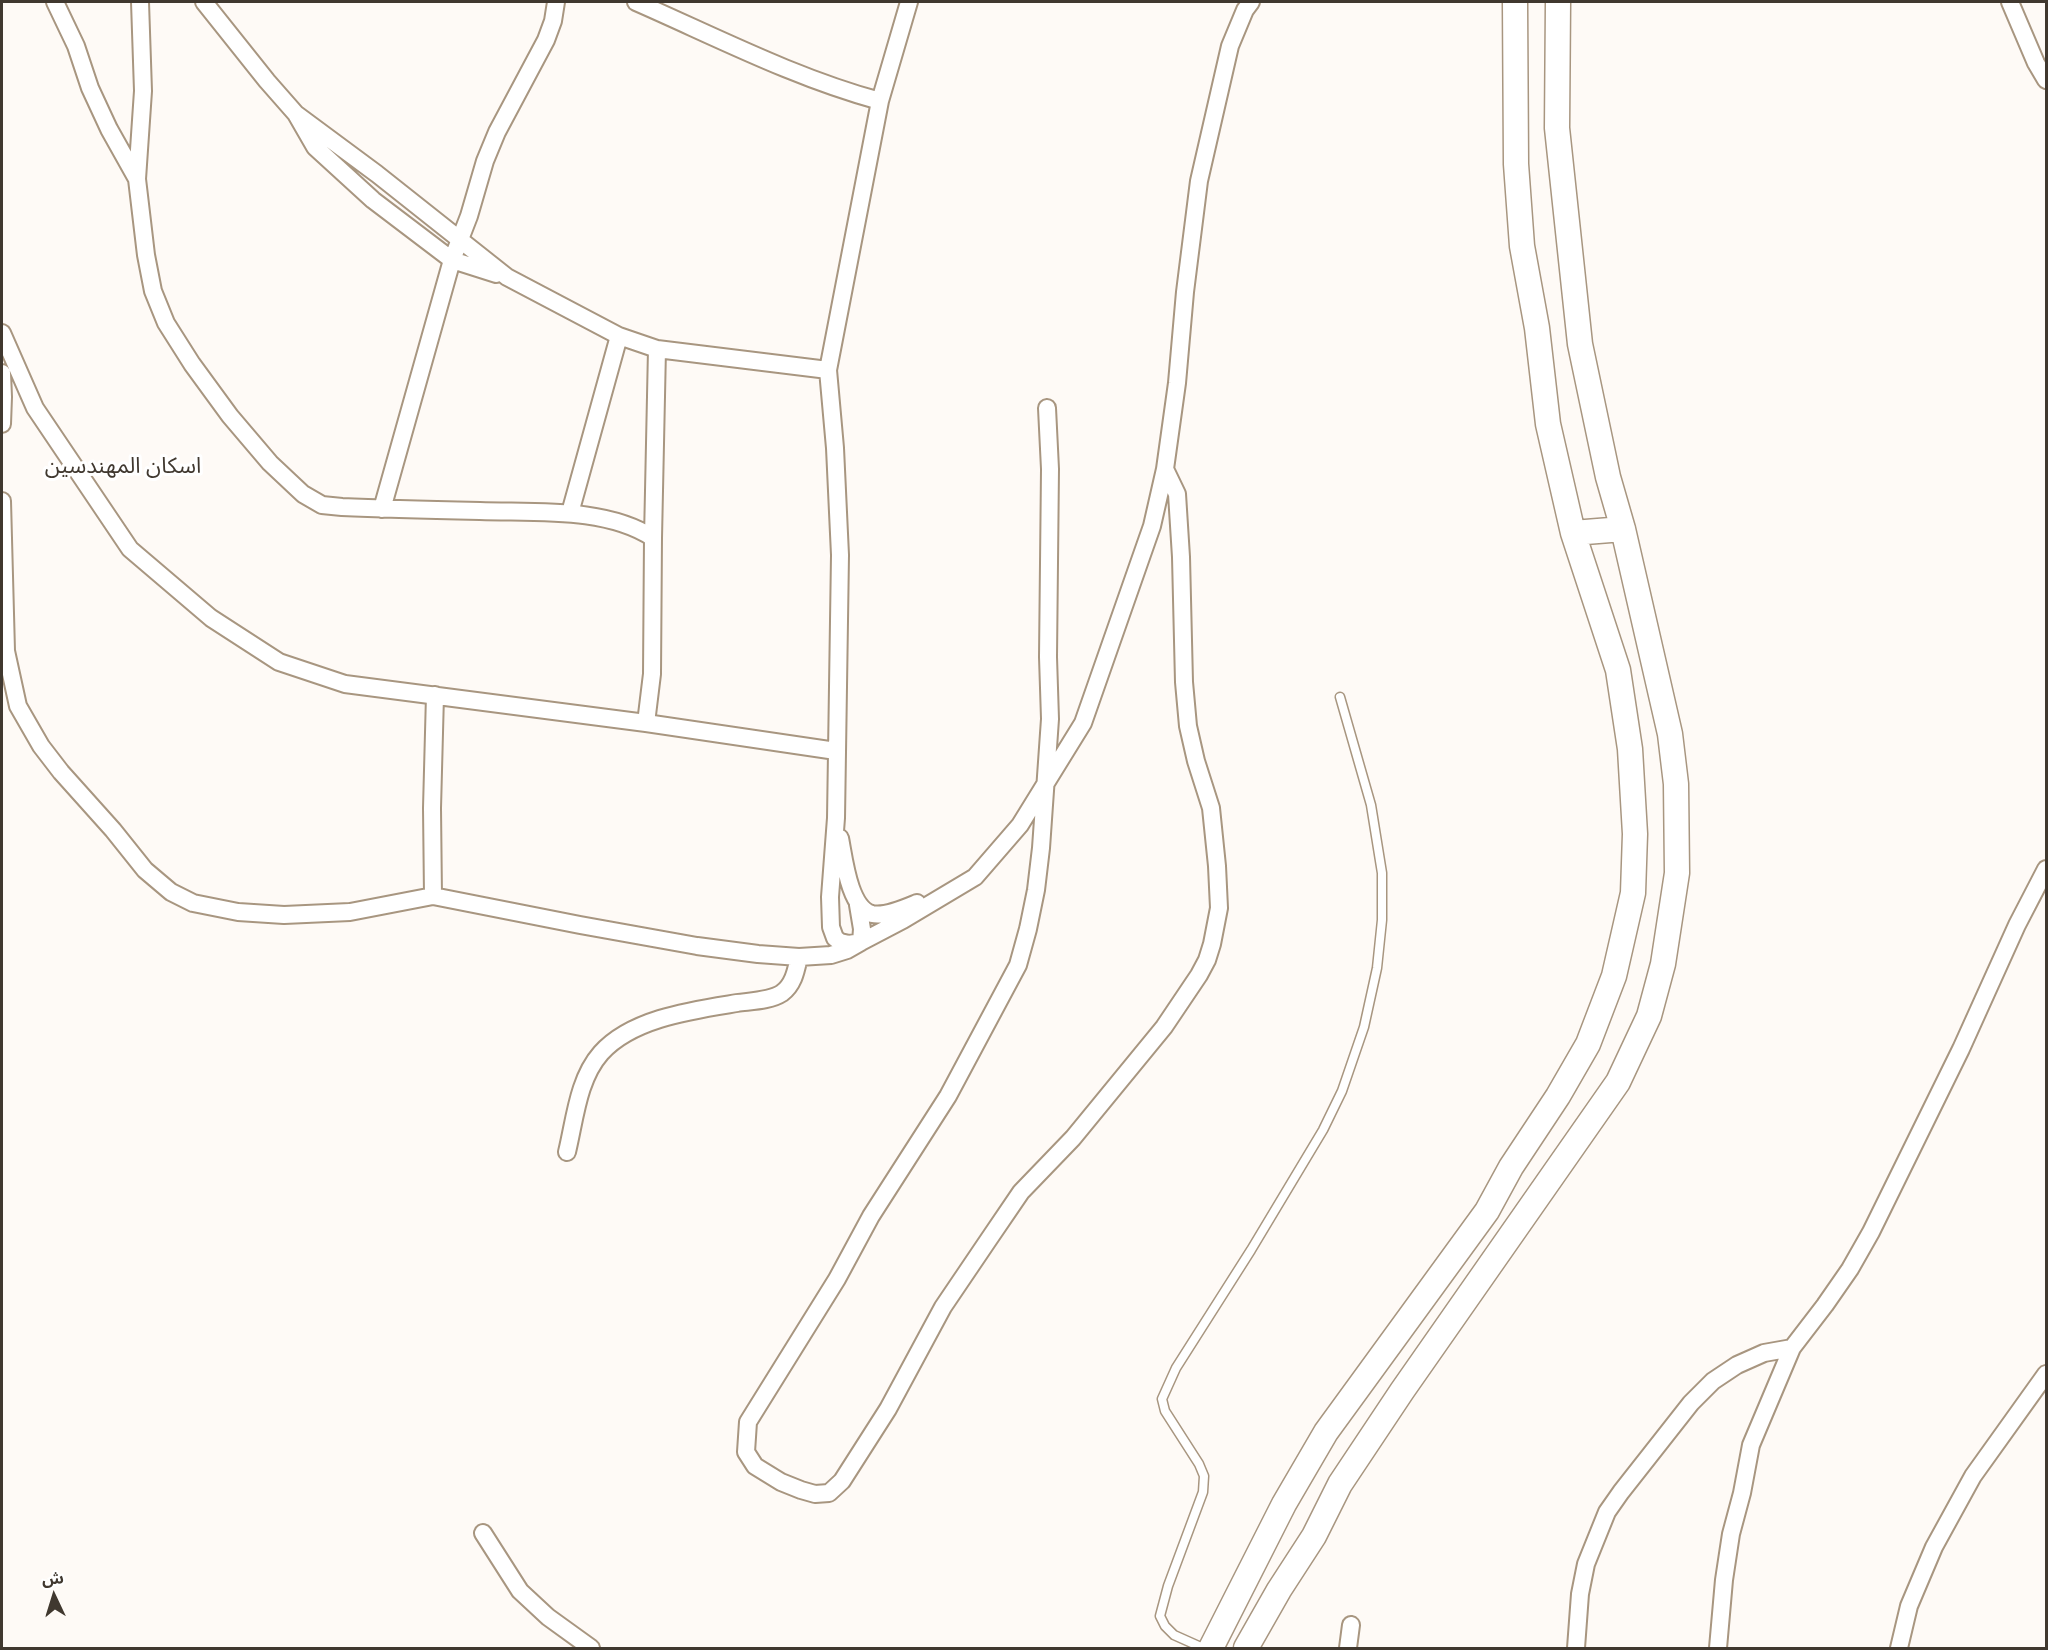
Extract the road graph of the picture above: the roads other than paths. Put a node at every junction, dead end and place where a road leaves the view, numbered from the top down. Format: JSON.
{"nodes":[{"id":1,"x":55,"y":2,"type":"edge"},
{"id":2,"x":140,"y":2,"type":"edge"},
{"id":3,"x":204,"y":2,"type":"edge"},
{"id":4,"x":556,"y":2,"type":"edge"},
{"id":5,"x":636,"y":2,"type":"edge"},
{"id":6,"x":909,"y":2,"type":"edge"},
{"id":7,"x":1251,"y":2,"type":"edge"},
{"id":8,"x":1515,"y":2,"type":"edge"},
{"id":9,"x":1558,"y":2,"type":"edge"},
{"id":10,"x":2010,"y":2,"type":"edge"},
{"id":11,"x":2046,"y":80,"type":"edge"},
{"id":12,"x":880,"y":101,"type":"junction"},
{"id":13,"x":296,"y":114,"type":"junction"},
{"id":14,"x":137,"y":179,"type":"junction"},
{"id":15,"x":460,"y":242,"type":"junction"},
{"id":16,"x":452,"y":260,"type":"junction"},
{"id":17,"x":507,"y":277,"type":"junction"},
{"id":18,"x":2,"y":333,"type":"edge"},
{"id":19,"x":619,"y":336,"type":"junction"},
{"id":20,"x":657,"y":349,"type":"junction"},
{"id":21,"x":828,"y":370,"type":"junction"},
{"id":22,"x":2,"y":373,"type":"edge"},
{"id":23,"x":1047,"y":408,"type":"dead end"},
{"id":24,"x":2,"y":424,"type":"edge"},
{"id":25,"x":1165,"y":469,"type":"junction"},
{"id":26,"x":2,"y":501,"type":"edge"},
{"id":27,"x":382,"y":509,"type":"junction"},
{"id":28,"x":570,"y":513,"type":"junction"},
{"id":29,"x":1623,"y":529,"type":"junction"},
{"id":30,"x":1573,"y":533,"type":"junction"},
{"id":31,"x":654,"y":538,"type":"junction"},
{"id":32,"x":435,"y":695,"type":"junction"},
{"id":33,"x":1340,"y":697,"type":"dead end"},
{"id":34,"x":646,"y":723,"type":"junction"},
{"id":35,"x":836,"y":751,"type":"junction"},
{"id":36,"x":1045,"y":787,"type":"junction"},
{"id":37,"x":836,"y":818,"type":"junction"},
{"id":38,"x":2046,"y":869,"type":"edge"},
{"id":39,"x":975,"y":877,"type":"junction"},
{"id":40,"x":433,"y":896,"type":"junction"},
{"id":41,"x":858,"y":905,"type":"junction"},
{"id":42,"x":831,"y":927,"type":"junction"},
{"id":43,"x":861,"y":942,"type":"junction"},
{"id":44,"x":799,"y":957,"type":"junction"},
{"id":45,"x":567,"y":1152,"type":"dead end"},
{"id":46,"x":1792,"y":1348,"type":"junction"},
{"id":47,"x":2046,"y":1374,"type":"edge"},
{"id":48,"x":483,"y":1533,"type":"dead end"},
{"id":49,"x":1352,"y":1625,"type":"dead end"},
{"id":50,"x":591,"y":1648,"type":"edge"},
{"id":51,"x":1203,"y":1648,"type":"edge"},
{"id":52,"x":1211,"y":1648,"type":"edge"},
{"id":53,"x":1246,"y":1648,"type":"edge"},
{"id":54,"x":1348,"y":1648,"type":"edge"},
{"id":55,"x":1576,"y":1648,"type":"edge"},
{"id":56,"x":1718,"y":1648,"type":"edge"},
{"id":57,"x":1899,"y":1648,"type":"edge"}],
"edges":[{"from":1,"to":14,"type":"street"},
{"from":2,"to":14,"type":"street"},
{"from":3,"to":13,"type":"street"},
{"from":4,"to":15,"type":"street"},
{"from":5,"to":12,"type":"street"},
{"from":6,"to":12,"type":"street"},
{"from":7,"to":25,"type":"street"},
{"from":8,"to":30,"type":"main road"},
{"from":9,"to":29,"type":"main road"},
{"from":10,"to":11,"type":"street"},
{"from":12,"to":21,"type":"street"},
{"from":13,"to":15,"type":"street"},
{"from":13,"to":16,"type":"street"},
{"from":14,"to":27,"type":"street"},
{"from":15,"to":16,"type":"street"},
{"from":15,"to":17,"type":"street"},
{"from":16,"to":17,"type":"street"},
{"from":16,"to":27,"type":"street"},
{"from":17,"to":19,"type":"street"},
{"from":18,"to":32,"type":"street"},
{"from":19,"to":20,"type":"street"},
{"from":19,"to":28,"type":"street"},
{"from":20,"to":21,"type":"street"},
{"from":20,"to":31,"type":"street"},
{"from":21,"to":35,"type":"street"},
{"from":22,"to":24,"type":"street"},
{"from":23,"to":36,"type":"street"},
{"from":25,"to":36,"type":"street"},
{"from":25,"to":36,"type":"street"},
{"from":26,"to":40,"type":"street"},
{"from":27,"to":28,"type":"street"},
{"from":28,"to":31,"type":"street"},
{"from":29,"to":30,"type":"main road"},
{"from":29,"to":53,"type":"main road"},
{"from":30,"to":52,"type":"main road"},
{"from":31,"to":34,"type":"street"},
{"from":32,"to":34,"type":"street"},
{"from":32,"to":40,"type":"street"},
{"from":33,"to":51,"type":"lane"},
{"from":34,"to":35,"type":"street"},
{"from":35,"to":37,"type":"street"},
{"from":36,"to":39,"type":"street"},
{"from":37,"to":41,"type":"street"},
{"from":37,"to":42,"type":"street"},
{"from":38,"to":46,"type":"street"},
{"from":39,"to":41,"type":"street"},
{"from":39,"to":43,"type":"street"},
{"from":40,"to":44,"type":"street"},
{"from":41,"to":43,"type":"street"},
{"from":42,"to":43,"type":"street"},
{"from":42,"to":44,"type":"street"},
{"from":43,"to":44,"type":"street"},
{"from":44,"to":45,"type":"street"},
{"from":46,"to":55,"type":"street"},
{"from":46,"to":56,"type":"street"},
{"from":47,"to":57,"type":"street"},
{"from":48,"to":50,"type":"street"},
{"from":49,"to":54,"type":"street"}]}
